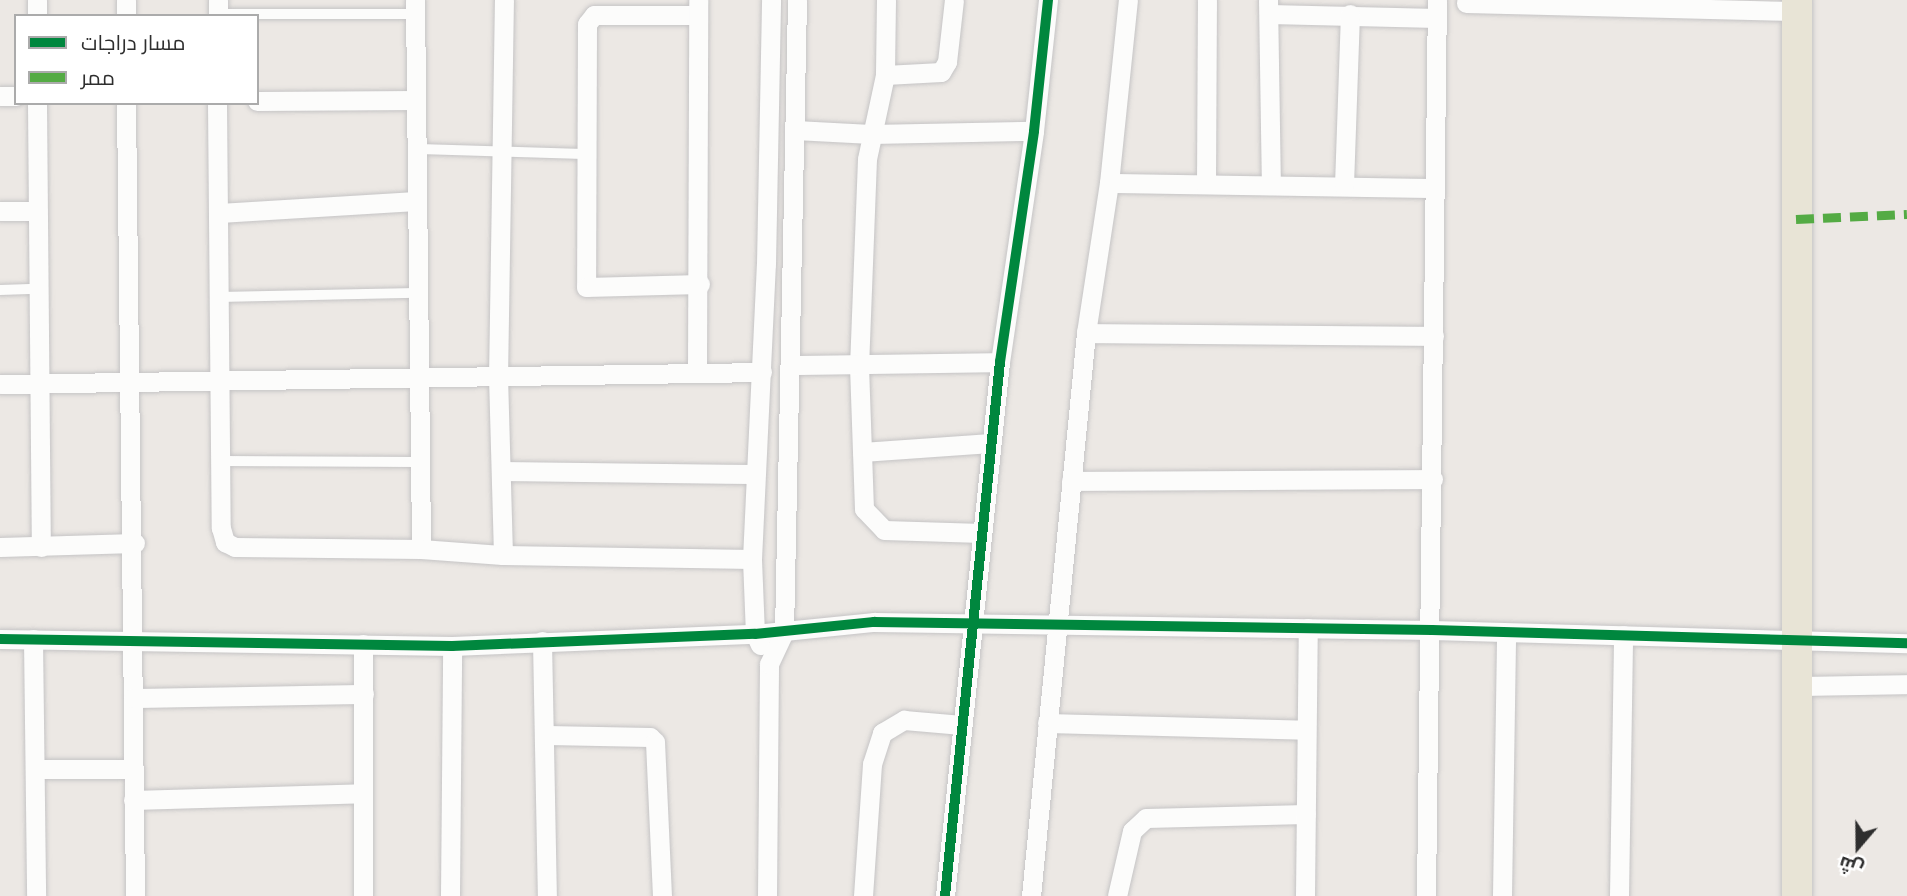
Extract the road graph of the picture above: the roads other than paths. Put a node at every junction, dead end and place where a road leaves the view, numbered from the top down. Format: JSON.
{"nodes":[{"id":1,"x":504,"y":0,"type":"edge"},
{"id":2,"x":771,"y":0,"type":"edge"},
{"id":3,"x":797,"y":0,"type":"edge"},
{"id":4,"x":886,"y":0,"type":"edge"},
{"id":5,"x":954,"y":0,"type":"edge"},
{"id":6,"x":1048,"y":0,"type":"edge"},
{"id":7,"x":1128,"y":0,"type":"edge"},
{"id":8,"x":1207,"y":0,"type":"edge"},
{"id":9,"x":1466,"y":3,"type":"dead end"},
{"id":10,"x":1797,"y":6,"type":"edge"},
{"id":11,"x":415,"y":7,"type":"edge"},
{"id":12,"x":1268,"y":7,"type":"edge"},
{"id":13,"x":697,"y":8,"type":"edge"},
{"id":14,"x":1437,"y":9,"type":"edge"},
{"id":15,"x":218,"y":10,"type":"edge"},
{"id":16,"x":1350,"y":14,"type":"junction"},
{"id":17,"x":885,"y":75,"type":"junction"},
{"id":18,"x":416,"y":100,"type":"junction"},
{"id":19,"x":259,"y":101,"type":"edge"},
{"id":20,"x":37,"y":105,"type":"edge"},
{"id":21,"x":127,"y":105,"type":"edge"},
{"id":22,"x":218,"y":105,"type":"edge"},
{"id":23,"x":795,"y":130,"type":"junction"},
{"id":24,"x":1034,"y":131,"type":"junction"},
{"id":25,"x":871,"y":134,"type":"junction"},
{"id":26,"x":416,"y":149,"type":"junction"},
{"id":27,"x":501,"y":153,"type":"junction"},
{"id":28,"x":587,"y":154,"type":"junction"},
{"id":29,"x":1109,"y":183,"type":"junction"},
{"id":30,"x":1206,"y":184,"type":"junction"},
{"id":31,"x":1270,"y":185,"type":"junction"},
{"id":32,"x":1344,"y":185,"type":"junction"},
{"id":33,"x":1435,"y":188,"type":"junction"},
{"id":34,"x":416,"y":201,"type":"junction"},
{"id":35,"x":0,"y":211,"type":"edge"},
{"id":36,"x":36,"y":211,"type":"junction"},
{"id":37,"x":219,"y":213,"type":"junction"},
{"id":38,"x":700,"y":284,"type":"junction"},
{"id":39,"x":37,"y":289,"type":"junction"},
{"id":40,"x":0,"y":290,"type":"edge"},
{"id":41,"x":416,"y":293,"type":"junction"},
{"id":42,"x":219,"y":297,"type":"junction"},
{"id":43,"x":1086,"y":333,"type":"junction"},
{"id":44,"x":1434,"y":335,"type":"junction"},
{"id":45,"x":1000,"y":362,"type":"junction"},
{"id":46,"x":790,"y":365,"type":"junction"},
{"id":47,"x":859,"y":366,"type":"junction"},
{"id":48,"x":697,"y":372,"type":"junction"},
{"id":49,"x":762,"y":372,"type":"junction"},
{"id":50,"x":417,"y":379,"type":"junction"},
{"id":51,"x":498,"y":379,"type":"junction"},
{"id":52,"x":220,"y":381,"type":"junction"},
{"id":53,"x":130,"y":383,"type":"junction"},
{"id":54,"x":0,"y":384,"type":"edge"},
{"id":55,"x":40,"y":384,"type":"junction"},
{"id":56,"x":991,"y":443,"type":"junction"},
{"id":57,"x":862,"y":452,"type":"junction"},
{"id":58,"x":220,"y":461,"type":"junction"},
{"id":59,"x":417,"y":462,"type":"junction"},
{"id":60,"x":501,"y":471,"type":"junction"},
{"id":61,"x":754,"y":474,"type":"junction"},
{"id":62,"x":1433,"y":478,"type":"junction"},
{"id":63,"x":1071,"y":481,"type":"junction"},
{"id":64,"x":982,"y":533,"type":"junction"},
{"id":65,"x":135,"y":543,"type":"junction"},
{"id":66,"x":0,"y":547,"type":"edge"},
{"id":67,"x":41,"y":547,"type":"junction"},
{"id":68,"x":421,"y":549,"type":"junction"},
{"id":69,"x":503,"y":555,"type":"junction"},
{"id":70,"x":752,"y":559,"type":"junction"},
{"id":71,"x":973,"y":625,"type":"junction"},
{"id":72,"x":1059,"y":628,"type":"junction"},
{"id":73,"x":1308,"y":628,"type":"junction"},
{"id":74,"x":1432,"y":629,"type":"junction"},
{"id":75,"x":785,"y":632,"type":"junction"},
{"id":76,"x":1506,"y":633,"type":"junction"},
{"id":77,"x":755,"y":634,"type":"junction"},
{"id":78,"x":1623,"y":635,"type":"junction"},
{"id":79,"x":1795,"y":637,"type":"junction"},
{"id":80,"x":134,"y":638,"type":"junction"},
{"id":81,"x":0,"y":639,"type":"edge"},
{"id":82,"x":33,"y":639,"type":"junction"},
{"id":83,"x":542,"y":641,"type":"junction"},
{"id":84,"x":1907,"y":643,"type":"edge"},
{"id":85,"x":363,"y":645,"type":"junction"},
{"id":86,"x":452,"y":646,"type":"junction"},
{"id":87,"x":769,"y":664,"type":"junction"},
{"id":88,"x":1907,"y":684,"type":"edge"},
{"id":89,"x":1796,"y":686,"type":"junction"},
{"id":90,"x":364,"y":694,"type":"junction"},
{"id":91,"x":133,"y":698,"type":"junction"},
{"id":92,"x":1047,"y":723,"type":"junction"},
{"id":93,"x":962,"y":725,"type":"junction"},
{"id":94,"x":1306,"y":730,"type":"junction"},
{"id":95,"x":547,"y":735,"type":"junction"},
{"id":96,"x":37,"y":769,"type":"junction"},
{"id":97,"x":134,"y":769,"type":"junction"},
{"id":98,"x":363,"y":793,"type":"junction"},
{"id":99,"x":133,"y":800,"type":"junction"},
{"id":100,"x":1306,"y":814,"type":"junction"},
{"id":101,"x":36,"y":896,"type":"edge"},
{"id":102,"x":135,"y":896,"type":"edge"},
{"id":103,"x":363,"y":896,"type":"edge"},
{"id":104,"x":450,"y":896,"type":"edge"},
{"id":105,"x":547,"y":896,"type":"edge"},
{"id":106,"x":662,"y":896,"type":"edge"},
{"id":107,"x":767,"y":896,"type":"edge"},
{"id":108,"x":863,"y":896,"type":"edge"},
{"id":109,"x":945,"y":896,"type":"edge"},
{"id":110,"x":1031,"y":896,"type":"edge"},
{"id":111,"x":1117,"y":896,"type":"edge"},
{"id":112,"x":1305,"y":896,"type":"edge"},
{"id":113,"x":1426,"y":896,"type":"edge"},
{"id":114,"x":1502,"y":896,"type":"edge"},
{"id":115,"x":1619,"y":896,"type":"edge"},
{"id":116,"x":1797,"y":896,"type":"edge"}],
"edges":[{"from":1,"to":27,"type":"street"},
{"from":2,"to":49,"type":"street"},
{"from":3,"to":23,"type":"street"},
{"from":4,"to":17,"type":"street"},
{"from":5,"to":17,"type":"street"},
{"from":6,"to":24,"type":"street"},
{"from":7,"to":29,"type":"street"},
{"from":8,"to":30,"type":"street"},
{"from":9,"to":10,"type":"street"},
{"from":10,"to":79,"type":"main road"},
{"from":11,"to":15,"type":"lane"},
{"from":11,"to":18,"type":"street"},
{"from":12,"to":16,"type":"street"},
{"from":12,"to":31,"type":"street"},
{"from":13,"to":28,"type":"street"},
{"from":13,"to":38,"type":"street"},
{"from":14,"to":16,"type":"street"},
{"from":14,"to":33,"type":"street"},
{"from":16,"to":32,"type":"street"},
{"from":17,"to":25,"type":"street"},
{"from":18,"to":19,"type":"street"},
{"from":18,"to":26,"type":"street"},
{"from":20,"to":36,"type":"street"},
{"from":21,"to":53,"type":"street"},
{"from":22,"to":37,"type":"street"},
{"from":23,"to":25,"type":"street"},
{"from":23,"to":46,"type":"street"},
{"from":24,"to":25,"type":"street"},
{"from":24,"to":45,"type":"street"},
{"from":25,"to":47,"type":"street"},
{"from":26,"to":27,"type":"lane"},
{"from":26,"to":34,"type":"street"},
{"from":27,"to":28,"type":"lane"},
{"from":27,"to":51,"type":"street"},
{"from":28,"to":38,"type":"street"},
{"from":29,"to":30,"type":"street"},
{"from":29,"to":43,"type":"street"},
{"from":30,"to":31,"type":"street"},
{"from":31,"to":32,"type":"street"},
{"from":32,"to":33,"type":"street"},
{"from":33,"to":44,"type":"street"},
{"from":34,"to":37,"type":"street"},
{"from":34,"to":41,"type":"street"},
{"from":35,"to":36,"type":"street"},
{"from":36,"to":39,"type":"street"},
{"from":37,"to":42,"type":"street"},
{"from":38,"to":48,"type":"street"},
{"from":39,"to":40,"type":"lane"},
{"from":39,"to":55,"type":"street"},
{"from":41,"to":42,"type":"lane"},
{"from":41,"to":50,"type":"street"},
{"from":42,"to":52,"type":"street"},
{"from":43,"to":44,"type":"street"},
{"from":43,"to":63,"type":"street"},
{"from":44,"to":62,"type":"street"},
{"from":45,"to":47,"type":"street"},
{"from":45,"to":56,"type":"street"},
{"from":46,"to":47,"type":"street"},
{"from":46,"to":75,"type":"street"},
{"from":47,"to":57,"type":"street"},
{"from":48,"to":49,"type":"street"},
{"from":48,"to":51,"type":"street"},
{"from":49,"to":61,"type":"street"},
{"from":50,"to":51,"type":"street"},
{"from":50,"to":52,"type":"street"},
{"from":50,"to":59,"type":"street"},
{"from":51,"to":60,"type":"street"},
{"from":52,"to":53,"type":"street"},
{"from":52,"to":58,"type":"street"},
{"from":53,"to":55,"type":"street"},
{"from":53,"to":65,"type":"street"},
{"from":54,"to":55,"type":"street"},
{"from":55,"to":67,"type":"street"},
{"from":56,"to":57,"type":"street"},
{"from":56,"to":64,"type":"street"},
{"from":57,"to":64,"type":"street"},
{"from":58,"to":59,"type":"lane"},
{"from":58,"to":68,"type":"street"},
{"from":59,"to":68,"type":"street"},
{"from":60,"to":61,"type":"street"},
{"from":60,"to":69,"type":"street"},
{"from":61,"to":70,"type":"street"},
{"from":62,"to":63,"type":"street"},
{"from":62,"to":74,"type":"street"},
{"from":63,"to":72,"type":"street"},
{"from":64,"to":71,"type":"street"},
{"from":65,"to":67,"type":"street"},
{"from":65,"to":80,"type":"street"},
{"from":66,"to":67,"type":"street"},
{"from":68,"to":69,"type":"street"},
{"from":69,"to":70,"type":"street"},
{"from":70,"to":77,"type":"street"},
{"from":71,"to":72,"type":"street"},
{"from":71,"to":75,"type":"street"},
{"from":71,"to":93,"type":"street"},
{"from":72,"to":73,"type":"street"},
{"from":72,"to":92,"type":"street"},
{"from":73,"to":74,"type":"street"},
{"from":73,"to":94,"type":"street"},
{"from":74,"to":76,"type":"street"},
{"from":74,"to":113,"type":"street"},
{"from":75,"to":77,"type":"street"},
{"from":75,"to":87,"type":"street"},
{"from":76,"to":78,"type":"street"},
{"from":76,"to":114,"type":"street"},
{"from":77,"to":83,"type":"street"},
{"from":77,"to":87,"type":"street"},
{"from":78,"to":79,"type":"street"},
{"from":78,"to":115,"type":"street"},
{"from":79,"to":84,"type":"street"},
{"from":79,"to":89,"type":"main road"},
{"from":80,"to":82,"type":"street"},
{"from":80,"to":85,"type":"street"},
{"from":80,"to":91,"type":"street"},
{"from":81,"to":82,"type":"street"},
{"from":82,"to":96,"type":"street"},
{"from":83,"to":86,"type":"street"},
{"from":83,"to":95,"type":"street"},
{"from":85,"to":86,"type":"street"},
{"from":85,"to":90,"type":"street"},
{"from":86,"to":104,"type":"street"},
{"from":87,"to":107,"type":"street"},
{"from":88,"to":89,"type":"street"},
{"from":89,"to":116,"type":"main road"},
{"from":90,"to":91,"type":"street"},
{"from":90,"to":98,"type":"street"},
{"from":91,"to":97,"type":"street"},
{"from":92,"to":94,"type":"street"},
{"from":92,"to":110,"type":"street"},
{"from":93,"to":108,"type":"street"},
{"from":93,"to":109,"type":"street"},
{"from":94,"to":100,"type":"street"},
{"from":95,"to":105,"type":"street"},
{"from":95,"to":106,"type":"street"},
{"from":96,"to":97,"type":"street"},
{"from":96,"to":101,"type":"street"},
{"from":97,"to":99,"type":"street"},
{"from":98,"to":99,"type":"street"},
{"from":98,"to":103,"type":"street"},
{"from":99,"to":102,"type":"street"},
{"from":100,"to":111,"type":"street"},
{"from":100,"to":112,"type":"street"}]}
